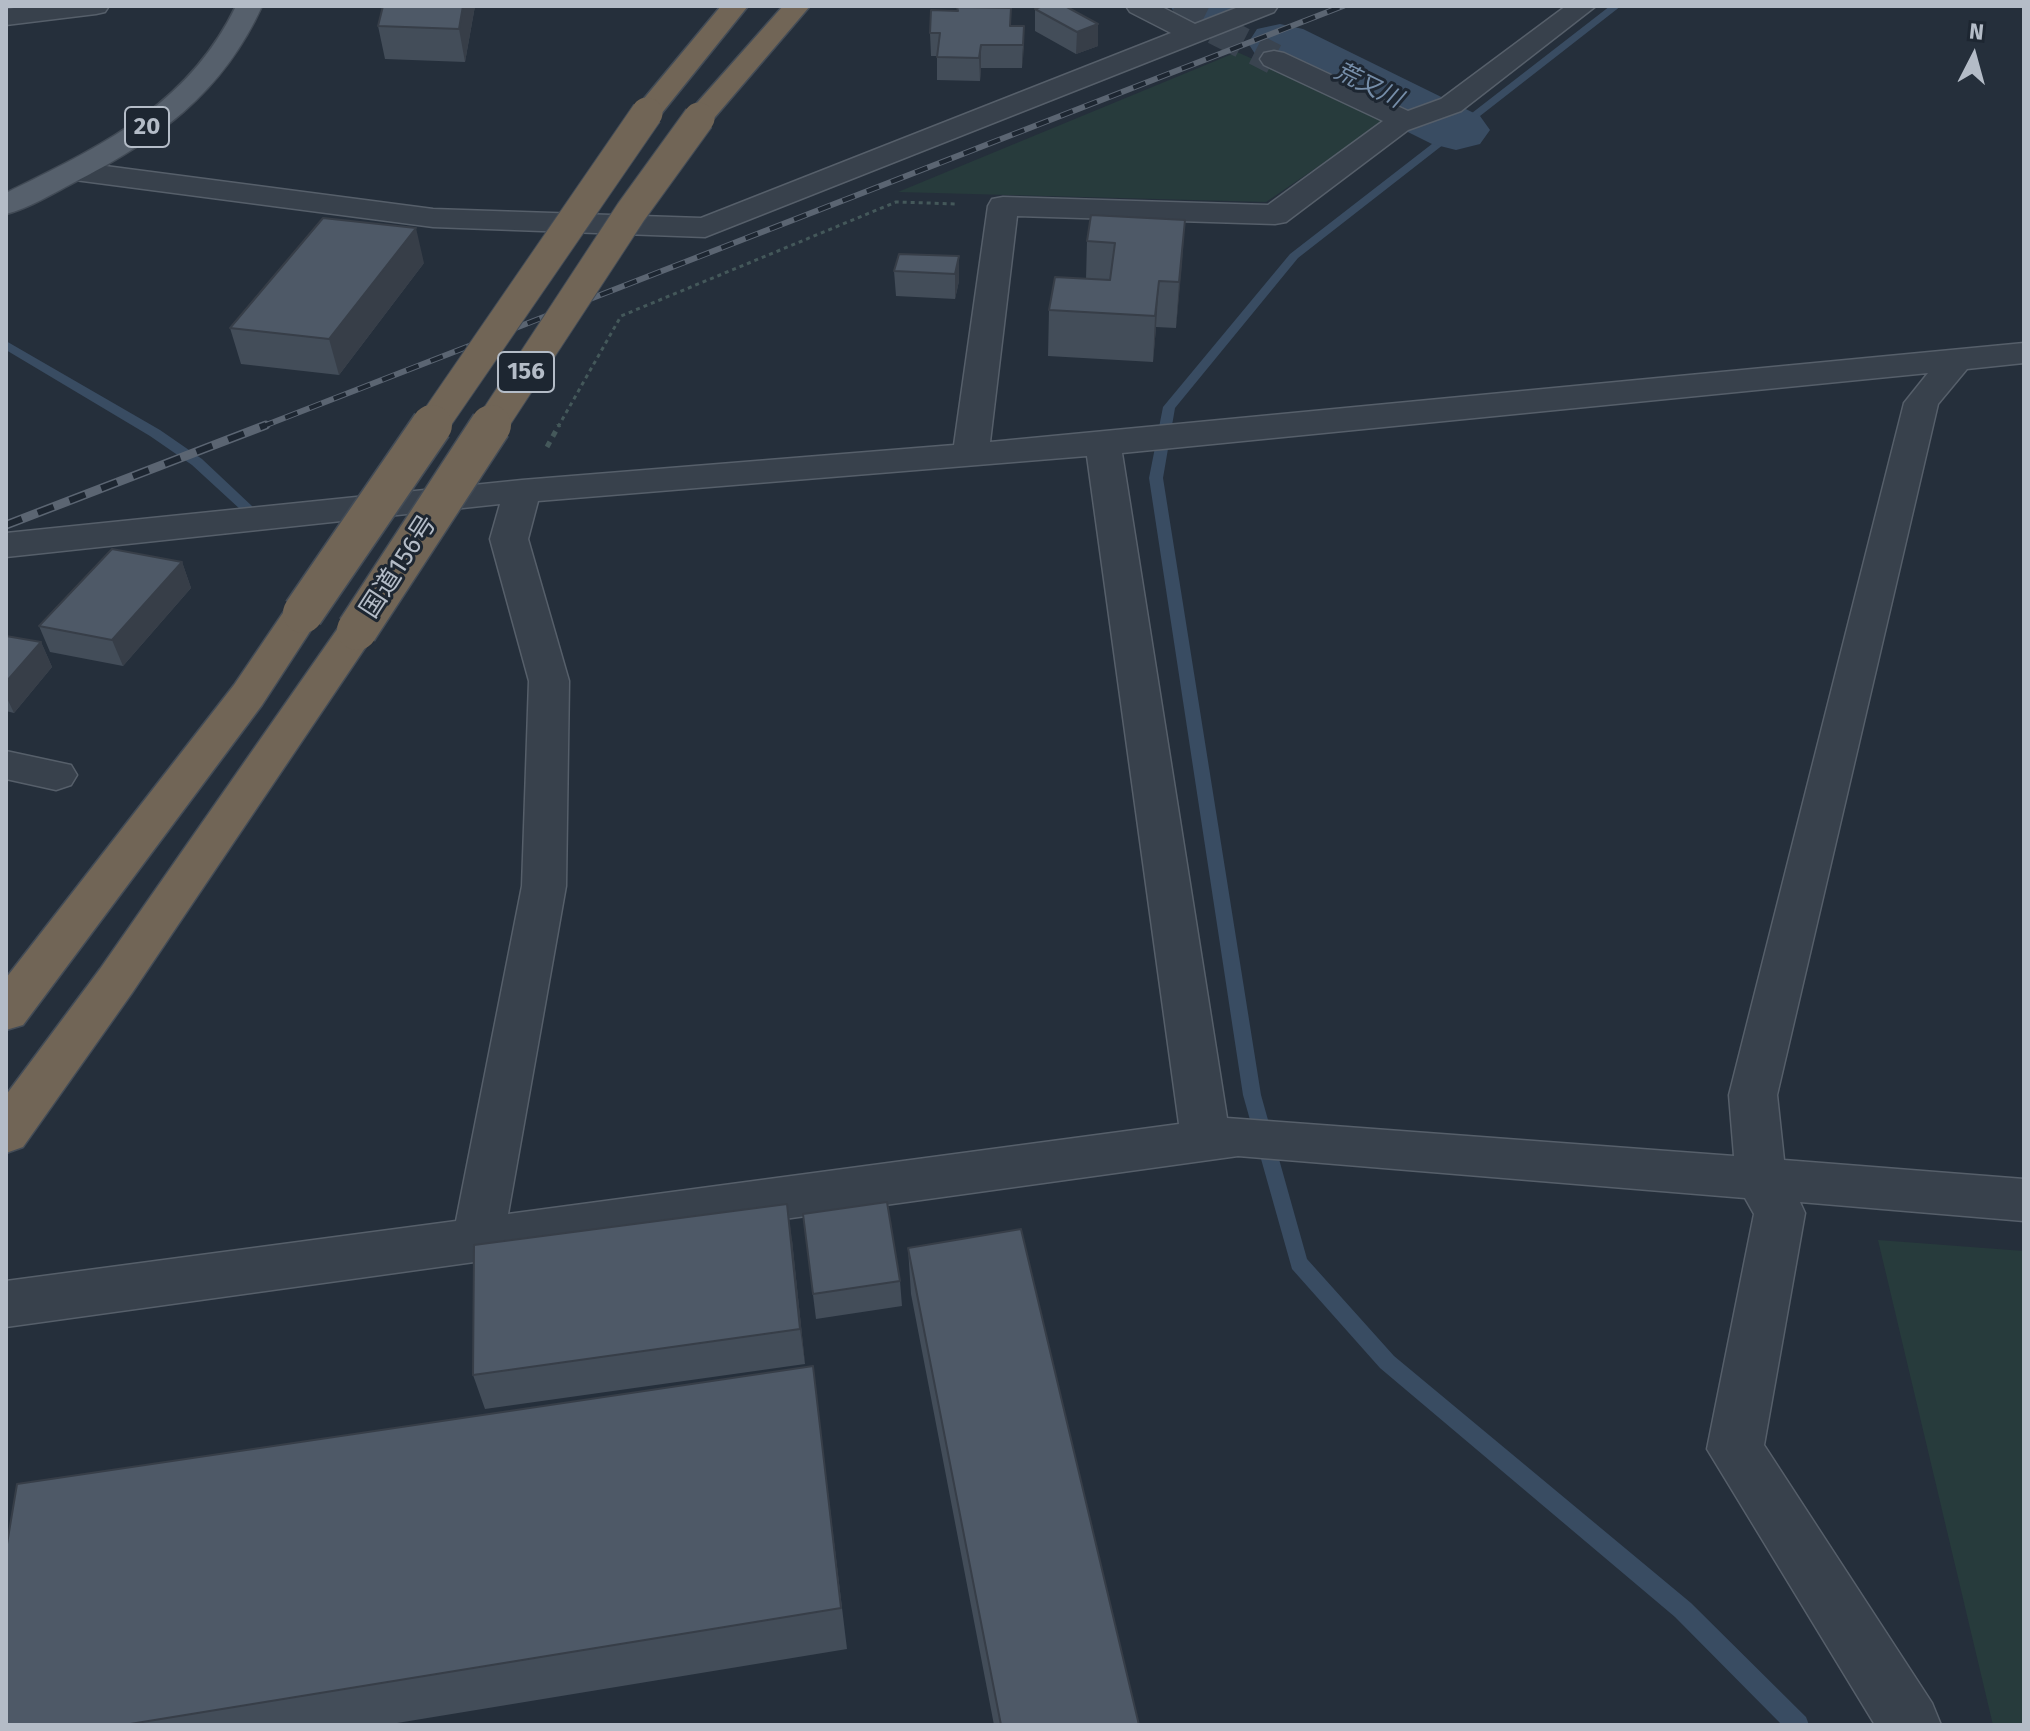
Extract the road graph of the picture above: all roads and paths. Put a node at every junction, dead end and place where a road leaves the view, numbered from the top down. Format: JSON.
{"nodes":[{"id":1,"x":96,"y":6,"type":"edge"},
{"id":2,"x":249,"y":6,"type":"edge"},
{"id":3,"x":735,"y":6,"type":"edge"},
{"id":4,"x":797,"y":6,"type":"edge"},
{"id":5,"x":1139,"y":6,"type":"edge"},
{"id":6,"x":1265,"y":6,"type":"edge"},
{"id":7,"x":1583,"y":6,"type":"edge"},
{"id":8,"x":6,"y":17,"type":"edge"},
{"id":9,"x":1193,"y":34,"type":"junction"},
{"id":10,"x":1274,"y":59,"type":"tunnel mouth"},
{"id":11,"x":1407,"y":121,"type":"junction"},
{"id":12,"x":75,"y":171,"type":"junction"},
{"id":13,"x":6,"y":205,"type":"edge"},
{"id":14,"x":1003,"y":206,"type":"junction"},
{"id":15,"x":2024,"y":353,"type":"edge"},
{"id":16,"x":1956,"y":360,"type":"junction"},
{"id":17,"x":1103,"y":444,"type":"junction"},
{"id":18,"x":971,"y":454,"type":"junction"},
{"id":19,"x":522,"y":491,"type":"junction"},
{"id":20,"x":48,"y":540,"type":"junction"},
{"id":21,"x":6,"y":545,"type":"edge"},
{"id":22,"x":6,"y":559,"type":"edge"},
{"id":23,"x":6,"y":765,"type":"edge"},
{"id":24,"x":56,"y":775,"type":"dead end"},
{"id":25,"x":6,"y":1012,"type":"edge"},
{"id":26,"x":6,"y":1133,"type":"edge"},
{"id":27,"x":1206,"y":1141,"type":"junction"},
{"id":28,"x":1761,"y":1180,"type":"junction"},
{"id":29,"x":2024,"y":1200,"type":"edge"},
{"id":30,"x":478,"y":1239,"type":"junction"},
{"id":31,"x":6,"y":1304,"type":"edge"},
{"id":32,"x":1910,"y":1725,"type":"edge"}],
"edges":[{"from":1,"to":8,"type":"street"},
{"from":2,"to":12,"type":"main road","number":"20"},
{"from":3,"to":25,"type":"highway","name":"国道156号","number":"156","bridge":true},
{"from":4,"to":26,"type":"highway","name":"国道156号","number":"156","bridge":true},
{"from":5,"to":9,"type":"street"},
{"from":6,"to":9,"type":"street"},
{"from":7,"to":11,"type":"street"},
{"from":9,"to":12,"type":"street"},
{"from":10,"to":11,"type":"street"},
{"from":11,"to":14,"type":"street"},
{"from":12,"to":13,"type":"main road","number":"20"},
{"from":14,"to":18,"type":"street"},
{"from":14,"to":19,"type":"path"},
{"from":15,"to":16,"type":"street"},
{"from":16,"to":17,"type":"street"},
{"from":16,"to":28,"type":"street"},
{"from":17,"to":18,"type":"street"},
{"from":17,"to":27,"type":"street"},
{"from":18,"to":19,"type":"street"},
{"from":19,"to":20,"type":"street"},
{"from":19,"to":30,"type":"street"},
{"from":20,"to":21,"type":"street"},
{"from":20,"to":22,"type":"street"},
{"from":23,"to":24,"type":"street"},
{"from":27,"to":28,"type":"street"},
{"from":27,"to":30,"type":"street"},
{"from":28,"to":29,"type":"street"},
{"from":28,"to":32,"type":"street"},
{"from":30,"to":31,"type":"street"}]}
